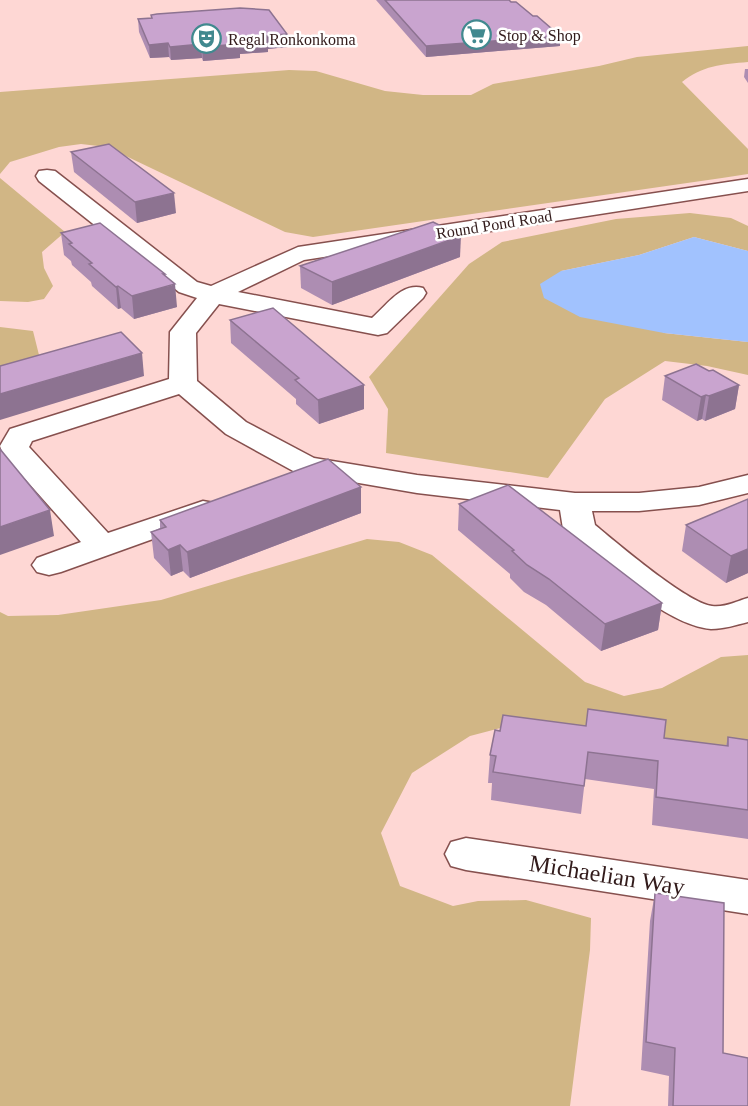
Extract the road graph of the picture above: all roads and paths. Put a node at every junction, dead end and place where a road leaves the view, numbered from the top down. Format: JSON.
{"nodes":[{"id":1,"x":46,"y":176,"type":"dead end"},
{"id":2,"x":748,"y":185,"type":"edge"},
{"id":3,"x":414,"y":293,"type":"dead end"},
{"id":4,"x":213,"y":295,"type":"junction"},
{"id":5,"x":183,"y":384,"type":"junction"},
{"id":6,"x":306,"y":466,"type":"junction"},
{"id":7,"x":276,"y":482,"type":"edge"},
{"id":8,"x":748,"y":484,"type":"edge"},
{"id":9,"x":235,"y":499,"type":"edge"},
{"id":10,"x":575,"y":502,"type":"junction"},
{"id":11,"x":102,"y":546,"type":"junction"},
{"id":12,"x":50,"y":565,"type":"dead end"},
{"id":13,"x":748,"y":609,"type":"edge"},
{"id":14,"x":466,"y":854,"type":"dead end"},
{"id":15,"x":748,"y":897,"type":"edge"}],
"edges":[{"from":1,"to":4,"type":"street"},
{"from":2,"to":4,"type":"street","name":"Round Pond Road"},
{"from":3,"to":4,"type":"street"},
{"from":4,"to":5,"type":"street","name":"Round Pond Road"},
{"from":5,"to":6,"type":"street"},
{"from":5,"to":11,"type":"street"},
{"from":6,"to":7,"type":"street"},
{"from":6,"to":10,"type":"street"},
{"from":8,"to":10,"type":"street"},
{"from":9,"to":11,"type":"street"},
{"from":10,"to":13,"type":"street"},
{"from":11,"to":12,"type":"street"},
{"from":14,"to":15,"type":"street","name":"Michaelian Way"}]}
